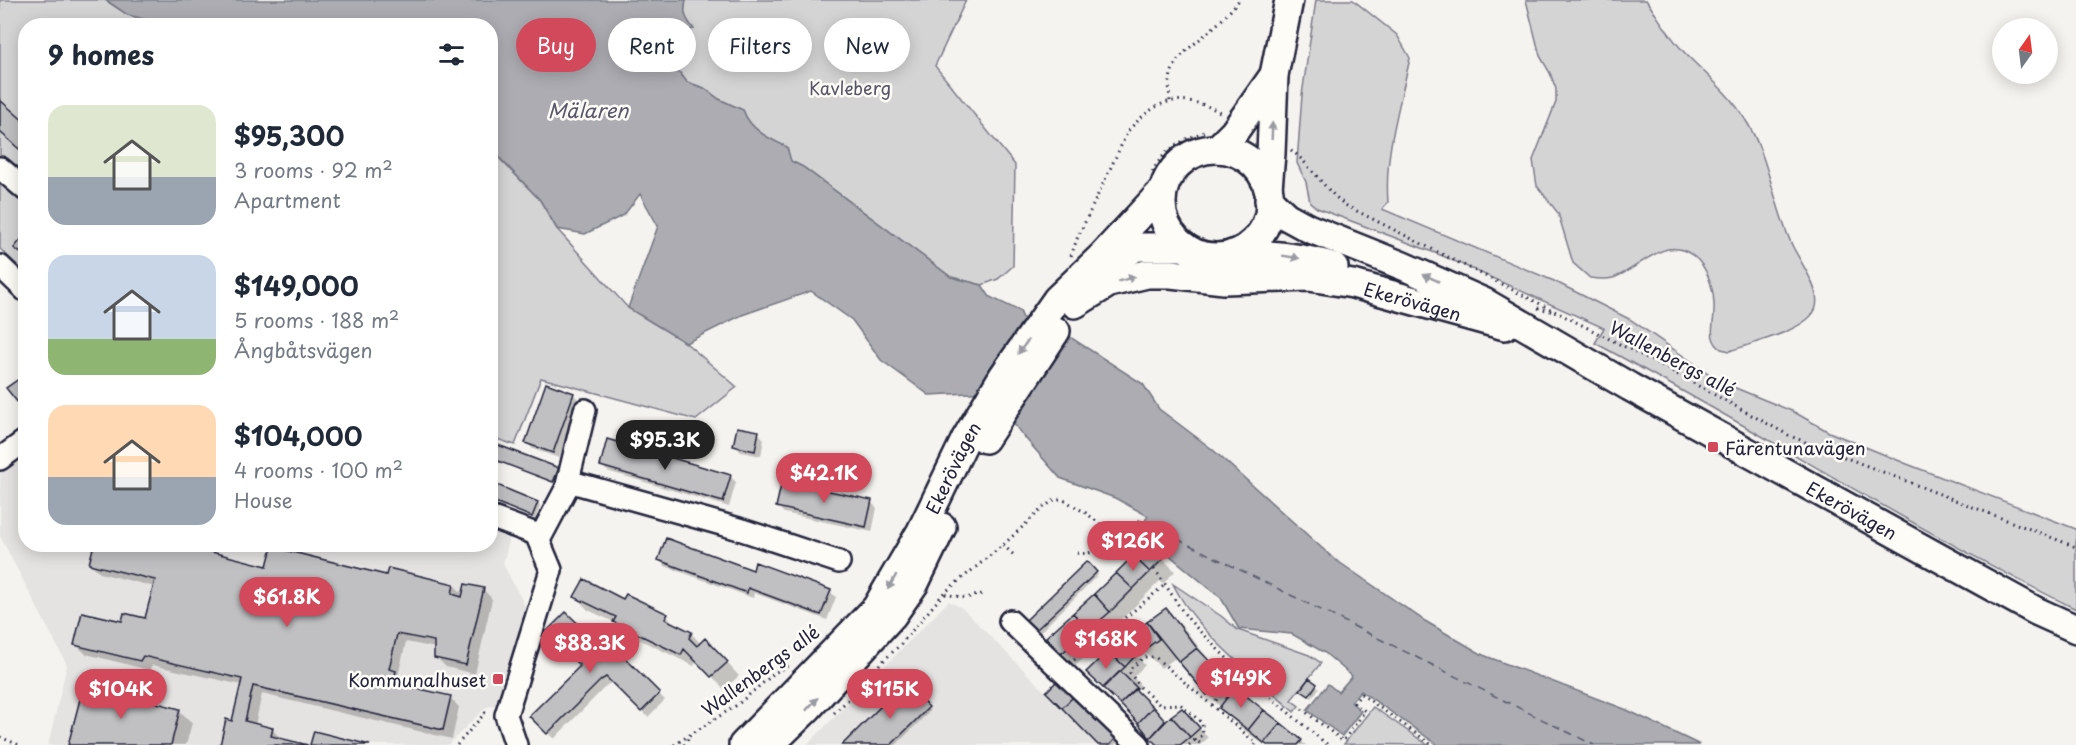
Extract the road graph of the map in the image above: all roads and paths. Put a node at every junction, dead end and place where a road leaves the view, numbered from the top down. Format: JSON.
{"nodes":[{"id":1,"x":1239,"y":0,"type":"edge"},
{"id":2,"x":1289,"y":0,"type":"edge"},
{"id":3,"x":1274,"y":75,"type":"junction"},
{"id":4,"x":1170,"y":101,"type":"junction"},
{"id":5,"x":1223,"y":113,"type":"dead end"},
{"id":6,"x":1212,"y":140,"type":"junction"},
{"id":7,"x":1286,"y":146,"type":"dead end"},
{"id":8,"x":0,"y":168,"type":"edge"},
{"id":9,"x":18,"y":183,"type":"edge"},
{"id":10,"x":1155,"y":185,"type":"junction"},
{"id":11,"x":1269,"y":194,"type":"junction"},
{"id":12,"x":1185,"y":247,"type":"junction"},
{"id":13,"x":1233,"y":254,"type":"junction"},
{"id":14,"x":1071,"y":258,"type":"dead end"},
{"id":15,"x":0,"y":266,"type":"edge"},
{"id":16,"x":18,"y":283,"type":"edge"},
{"id":17,"x":1068,"y":303,"type":"junction"},
{"id":18,"x":1528,"y":306,"type":"dead end"},
{"id":19,"x":1560,"y":313,"type":"junction"},
{"id":20,"x":1505,"y":326,"type":"junction"},
{"id":21,"x":1630,"y":387,"type":"junction"},
{"id":22,"x":585,"y":410,"type":"dead end"},
{"id":23,"x":18,"y":446,"type":"edge"},
{"id":24,"x":0,"y":459,"type":"edge"},
{"id":25,"x":568,"y":481,"type":"junction"},
{"id":26,"x":498,"y":520,"type":"edge"},
{"id":27,"x":1139,"y":520,"type":"dead end"},
{"id":28,"x":931,"y":529,"type":"junction"},
{"id":29,"x":1119,"y":538,"type":"junction"},
{"id":30,"x":539,"y":540,"type":"junction"},
{"id":31,"x":1003,"y":545,"type":"junction"},
{"id":32,"x":2076,"y":547,"type":"edge"},
{"id":33,"x":1135,"y":551,"type":"dead end"},
{"id":34,"x":1077,"y":553,"type":"dead end"},
{"id":35,"x":1016,"y":557,"type":"dead end"},
{"id":36,"x":839,"y":562,"type":"dead end"},
{"id":37,"x":1154,"y":569,"type":"dead end"},
{"id":38,"x":1167,"y":584,"type":"junction"},
{"id":39,"x":944,"y":594,"type":"junction"},
{"id":40,"x":982,"y":594,"type":"dead end"},
{"id":41,"x":1010,"y":621,"type":"dead end"},
{"id":42,"x":2076,"y":629,"type":"edge"},
{"id":43,"x":793,"y":664,"type":"dead end"},
{"id":44,"x":1061,"y":671,"type":"junction"},
{"id":45,"x":1241,"y":672,"type":"junction"},
{"id":46,"x":867,"y":682,"type":"dead end"},
{"id":47,"x":1212,"y":705,"type":"junction"},
{"id":48,"x":1302,"y":709,"type":"dead end"},
{"id":49,"x":690,"y":737,"type":"junction"},
{"id":50,"x":0,"y":738,"type":"edge"},
{"id":51,"x":1195,"y":740,"type":"junction"},
{"id":52,"x":19,"y":745,"type":"edge"},
{"id":53,"x":516,"y":745,"type":"edge"},
{"id":54,"x":674,"y":745,"type":"edge"},
{"id":55,"x":684,"y":745,"type":"edge"},
{"id":56,"x":743,"y":745,"type":"edge"},
{"id":57,"x":770,"y":745,"type":"edge"},
{"id":58,"x":1138,"y":745,"type":"edge"},
{"id":59,"x":1189,"y":745,"type":"edge"},
{"id":60,"x":1203,"y":745,"type":"edge"},
{"id":61,"x":1255,"y":745,"type":"edge"},
{"id":62,"x":1328,"y":745,"type":"edge"},
{"id":63,"x":1432,"y":745,"type":"edge"}],
"edges":[{"from":1,"to":4,"type":"path"},
{"from":2,"to":3,"type":"main road"},
{"from":3,"to":6,"type":"main road"},
{"from":11,"to":3,"type":"main road","one_way":true},
{"from":4,"to":5,"type":"path"},
{"from":4,"to":14,"type":"path"},
{"from":6,"to":10,"type":"main road"},
{"from":6,"to":10,"type":"path"},
{"from":6,"to":11,"type":"main road"},
{"from":7,"to":19,"type":"path","name":"Wallenbergs allé"},
{"from":8,"to":9,"type":"street"},
{"from":10,"to":12,"type":"main road"},
{"from":10,"to":17,"type":"main road","name":"Ekerövägen"},
{"from":11,"to":13,"type":"main road"},
{"from":21,"to":11,"type":"main road","name":"Ekerövägen","one_way":true},
{"from":12,"to":13,"type":"main road"},
{"from":12,"to":17,"type":"main road","name":"Ekerövägen"},
{"from":13,"to":20,"type":"main road","name":"Ekerövägen","one_way":true},
{"from":15,"to":16,"type":"street"},
{"from":17,"to":20,"type":"main road","name":"Ekerövägen","one_way":true},
{"from":17,"to":28,"type":"main road","name":"Ekerövägen"},
{"from":18,"to":19,"type":"path"},
{"from":19,"to":32,"type":"path","name":"Wallenbergs allé"},
{"from":20,"to":21,"type":"main road","name":"Ekerövägen"},
{"from":21,"to":42,"type":"main road","name":"Ekerövägen"},
{"from":22,"to":25,"type":"street"},
{"from":23,"to":24,"type":"street"},
{"from":25,"to":30,"type":"street"},
{"from":25,"to":36,"type":"street"},
{"from":26,"to":30,"type":"street"},
{"from":27,"to":29,"type":"path"},
{"from":28,"to":56,"type":"main road","name":"Ekerövägen","one_way":true},
{"from":57,"to":28,"type":"main road","name":"Ekerövägen","one_way":true},
{"from":29,"to":31,"type":"path"},
{"from":29,"to":33,"type":"path"},
{"from":29,"to":34,"type":"path"},
{"from":30,"to":53,"type":"street"},
{"from":31,"to":35,"type":"path"},
{"from":31,"to":39,"type":"path"},
{"from":37,"to":38,"type":"path"},
{"from":38,"to":44,"type":"path"},
{"from":38,"to":45,"type":"path"},
{"from":39,"to":40,"type":"path"},
{"from":39,"to":46,"type":"path"},
{"from":41,"to":44,"type":"street"},
{"from":43,"to":49,"type":"path","name":"Wallenbergs allé"},
{"from":44,"to":58,"type":"street"},
{"from":45,"to":47,"type":"path"},
{"from":45,"to":62,"type":"path"},
{"from":47,"to":51,"type":"path"},
{"from":47,"to":61,"type":"path"},
{"from":48,"to":63,"type":"path"},
{"from":49,"to":54,"type":"path"},
{"from":49,"to":55,"type":"path"},
{"from":50,"to":52,"type":"path"},
{"from":51,"to":59,"type":"path"},
{"from":51,"to":60,"type":"path"}]}
